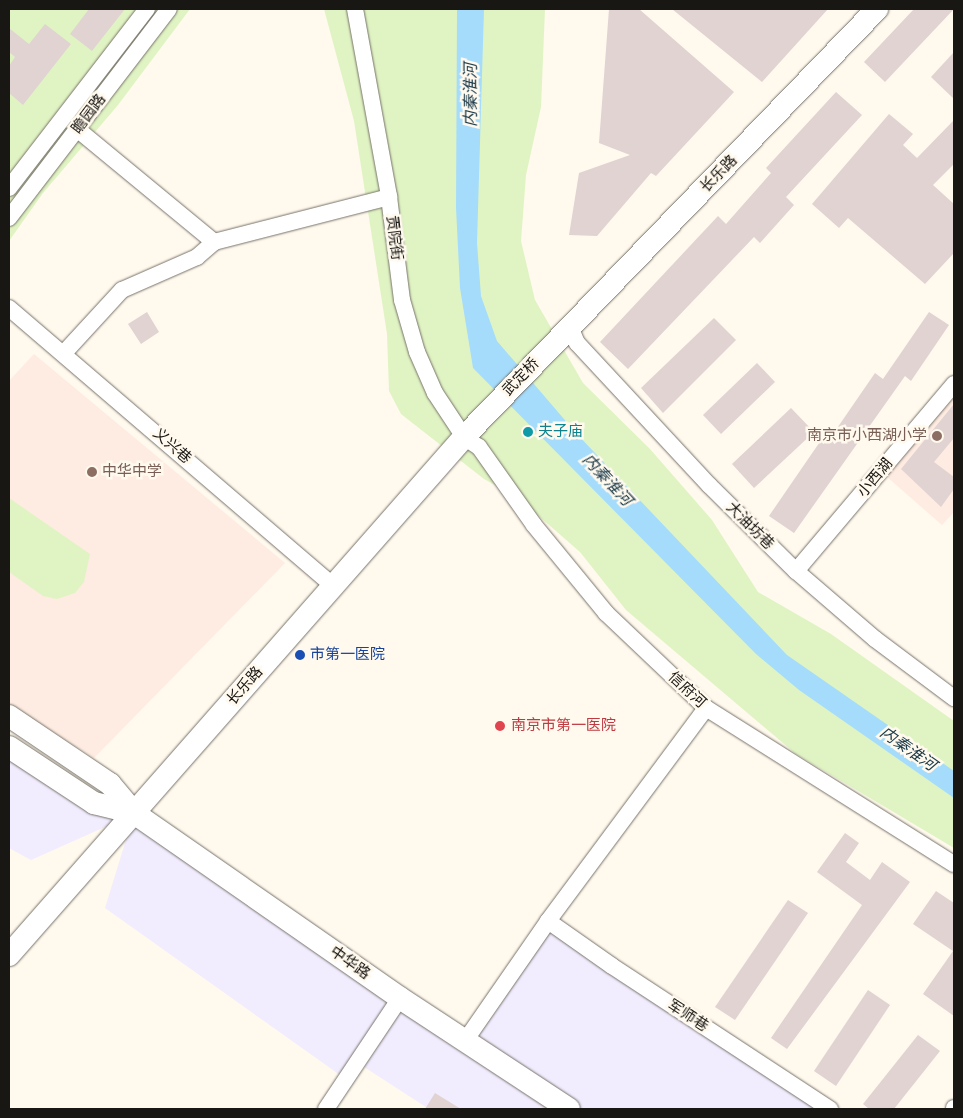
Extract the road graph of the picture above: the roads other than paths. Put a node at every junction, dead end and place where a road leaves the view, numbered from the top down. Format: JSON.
{"nodes":[{"id":1,"x":147,"y":9,"type":"edge"},
{"id":2,"x":169,"y":9,"type":"edge"},
{"id":3,"x":355,"y":9,"type":"edge"},
{"id":4,"x":878,"y":9,"type":"edge"},
{"id":5,"x":77,"y":129,"type":"junction"},
{"id":6,"x":9,"y":188,"type":"edge"},
{"id":7,"x":389,"y":197,"type":"junction"},
{"id":8,"x":9,"y":218,"type":"edge"},
{"id":9,"x":214,"y":242,"type":"junction"},
{"id":10,"x":9,"y":308,"type":"edge"},
{"id":11,"x":565,"y":333,"type":"junction"},
{"id":12,"x":64,"y":353,"type":"junction"},
{"id":13,"x":954,"y":384,"type":"edge"},
{"id":14,"x":482,"y":418,"type":"joint"},
{"id":15,"x":471,"y":442,"type":"junction"},
{"id":16,"x":796,"y":571,"type":"junction"},
{"id":17,"x":333,"y":586,"type":"junction"},
{"id":18,"x":954,"y":698,"type":"edge"},
{"id":19,"x":706,"y":708,"type":"junction"},
{"id":20,"x":9,"y":716,"type":"edge"},
{"id":21,"x":9,"y":747,"type":"edge"},
{"id":22,"x":134,"y":813,"type":"junction"},
{"id":23,"x":954,"y":864,"type":"edge"},
{"id":24,"x":548,"y":921,"type":"junction"},
{"id":25,"x":9,"y":956,"type":"edge"},
{"id":26,"x":400,"y":998,"type":"junction"},
{"id":27,"x":465,"y":1040,"type":"junction"},
{"id":28,"x":326,"y":1109,"type":"edge"},
{"id":29,"x":569,"y":1109,"type":"edge"},
{"id":30,"x":830,"y":1109,"type":"edge"}],
"edges":[{"from":1,"to":6,"type":"street","name":"瞻园路"},
{"from":2,"to":5,"type":"street","name":"瞻园路"},
{"from":3,"to":7,"type":"street","name":"贡院街"},
{"from":4,"to":11,"type":"main road","name":"长乐路"},
{"from":5,"to":8,"type":"street","name":"瞻园路"},
{"from":5,"to":9,"type":"street"},
{"from":7,"to":9,"type":"street"},
{"from":7,"to":15,"type":"street","name":"贡院街"},
{"from":9,"to":12,"type":"street"},
{"from":10,"to":12,"type":"street","name":"义兴巷"},
{"from":11,"to":14,"type":"main road","name":"武定桥"},
{"from":11,"to":16,"type":"street","name":"大油坊巷"},
{"from":12,"to":17,"type":"street","name":"义兴巷"},
{"from":13,"to":16,"type":"street","name":"小西湖"},
{"from":14,"to":15,"type":"main road","name":"长乐路"},
{"from":15,"to":17,"type":"main road","name":"长乐路"},
{"from":15,"to":19,"type":"street","name":"信府河"},
{"from":16,"to":18,"type":"street","name":"大油坊巷"},
{"from":17,"to":22,"type":"main road","name":"长乐路"},
{"from":19,"to":23,"type":"street","name":"信府河"},
{"from":19,"to":24,"type":"street"},
{"from":20,"to":22,"type":"main road","name":"中华路"},
{"from":21,"to":22,"type":"main road","name":"中华路"},
{"from":22,"to":25,"type":"main road","name":"长乐路"},
{"from":22,"to":26,"type":"main road","name":"中华路"},
{"from":24,"to":27,"type":"street"},
{"from":24,"to":30,"type":"street","name":"军师巷"},
{"from":26,"to":27,"type":"main road","name":"中华路"},
{"from":26,"to":28,"type":"street"},
{"from":27,"to":29,"type":"main road","name":"中华路"}]}
